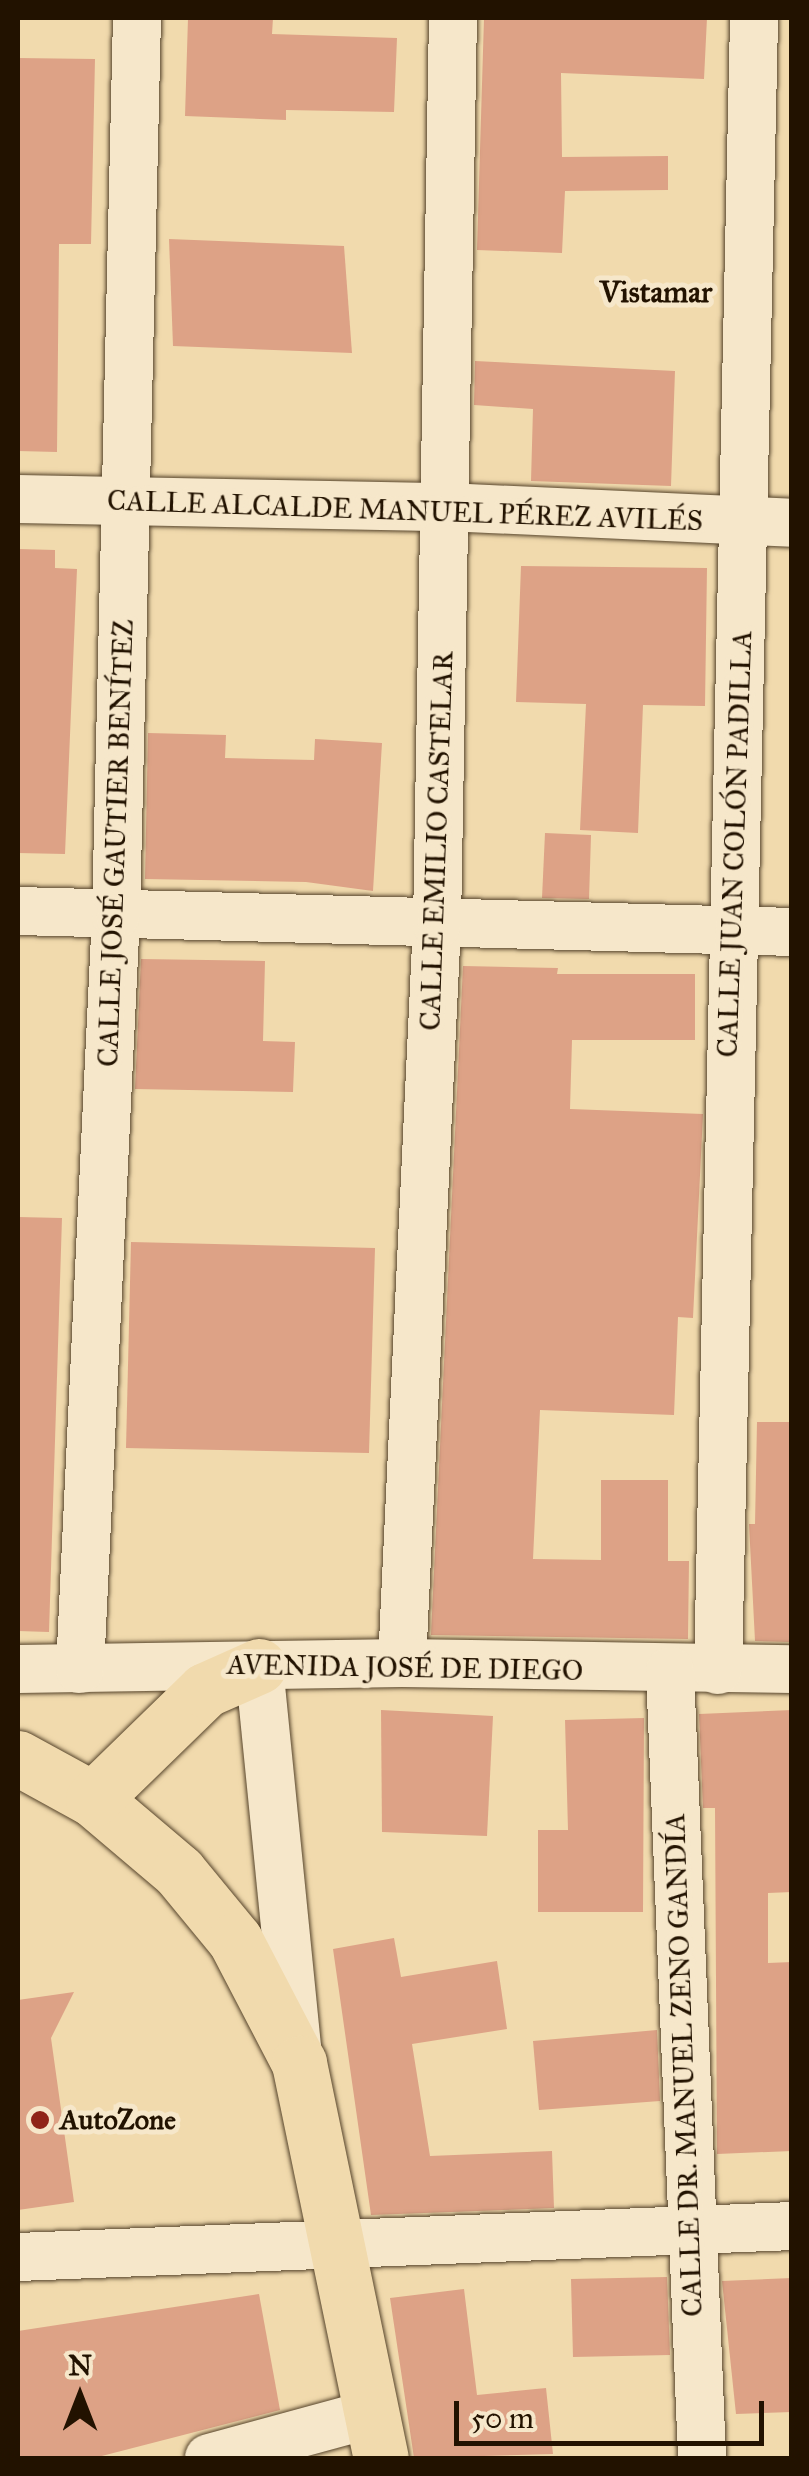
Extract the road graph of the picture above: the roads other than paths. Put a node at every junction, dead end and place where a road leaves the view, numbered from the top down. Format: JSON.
{"nodes":[{"id":1,"x":137,"y":18,"type":"edge"},
{"id":2,"x":453,"y":18,"type":"edge"},
{"id":3,"x":754,"y":18,"type":"edge"},
{"id":4,"x":18,"y":500,"type":"edge"},
{"id":5,"x":127,"y":504,"type":"junction"},
{"id":6,"x":446,"y":507,"type":"junction"},
{"id":7,"x":744,"y":522,"type":"junction"},
{"id":8,"x":792,"y":523,"type":"edge"},
{"id":9,"x":18,"y":911,"type":"edge"},
{"id":10,"x":116,"y":915,"type":"junction"},
{"id":11,"x":437,"y":924,"type":"junction"},
{"id":12,"x":731,"y":930,"type":"junction"},
{"id":13,"x":792,"y":932,"type":"edge"},
{"id":14,"x":402,"y":1664,"type":"junction"},
{"id":15,"x":259,"y":1666,"type":"junction"},
{"id":16,"x":792,"y":1668,"type":"edge"},
{"id":17,"x":18,"y":1669,"type":"edge"},
{"id":18,"x":80,"y":1669,"type":"junction"},
{"id":19,"x":718,"y":1670,"type":"junction"},
{"id":20,"x":670,"y":1671,"type":"junction"},
{"id":21,"x":18,"y":1758,"type":"edge"},
{"id":22,"x":93,"y":1799,"type":"junction"},
{"id":23,"x":299,"y":2062,"type":"junction"},
{"id":24,"x":792,"y":2226,"type":"edge"},
{"id":25,"x":688,"y":2229,"type":"junction"},
{"id":26,"x":335,"y":2245,"type":"junction"},
{"id":27,"x":18,"y":2257,"type":"edge"},
{"id":28,"x":376,"y":2436,"type":"edge"},
{"id":29,"x":210,"y":2458,"type":"edge"},
{"id":30,"x":702,"y":2458,"type":"edge"}],
"edges":[{"from":1,"to":5,"type":"street","name":"CALLE JOSÉ GAUTIER BENÍTEZ"},
{"from":2,"to":6,"type":"street","name":"CALLE EMILIO CASTELAR"},
{"from":3,"to":7,"type":"street","name":"CALLE JUAN COLÓN PADILLA"},
{"from":4,"to":5,"type":"street","name":"CALLE ALCALDE MANUEL PÉREZ AVILÉS"},
{"from":5,"to":6,"type":"street","name":"CALLE ALCALDE MANUEL PÉREZ AVILÉS"},
{"from":5,"to":10,"type":"street","name":"CALLE JOSÉ GAUTIER BENÍTEZ"},
{"from":6,"to":7,"type":"street","name":"CALLE ALCALDE MANUEL PÉREZ AVILÉS"},
{"from":6,"to":11,"type":"street","name":"CALLE EMILIO CASTELAR"},
{"from":7,"to":8,"type":"street","name":"CALLE ALCALDE MANUEL PÉREZ AVILÉS"},
{"from":7,"to":12,"type":"street","name":"CALLE JUAN COLÓN PADILLA"},
{"from":9,"to":10,"type":"street"},
{"from":10,"to":11,"type":"street"},
{"from":10,"to":18,"type":"street","name":"CALLE JOSÉ GAUTIER BENÍTEZ"},
{"from":11,"to":12,"type":"street"},
{"from":11,"to":14,"type":"street","name":"CALLE EMILIO CASTELAR"},
{"from":12,"to":13,"type":"street"},
{"from":12,"to":19,"type":"street","name":"CALLE JUAN COLÓN PADILLA"},
{"from":14,"to":15,"type":"street","name":"AVENIDA JOSÉ DE DIEGO"},
{"from":14,"to":20,"type":"street","name":"AVENIDA JOSÉ DE DIEGO"},
{"from":15,"to":18,"type":"street","name":"AVENIDA JOSÉ DE DIEGO"},
{"from":15,"to":22,"type":"main road"},
{"from":15,"to":23,"type":"street"},
{"from":16,"to":19,"type":"street","name":"AVENIDA JOSÉ DE DIEGO"},
{"from":17,"to":18,"type":"street","name":"AVENIDA JOSÉ DE DIEGO"},
{"from":19,"to":20,"type":"street","name":"AVENIDA JOSÉ DE DIEGO"},
{"from":20,"to":25,"type":"street","name":"CALLE DR. MANUEL ZENO GANDÍA"},
{"from":21,"to":22,"type":"main road"},
{"from":22,"to":23,"type":"main road"},
{"from":23,"to":26,"type":"main road"},
{"from":24,"to":25,"type":"street"},
{"from":25,"to":26,"type":"street"},
{"from":25,"to":30,"type":"street","name":"CALLE DR. MANUEL ZENO GANDÍA"},
{"from":26,"to":27,"type":"street"},
{"from":26,"to":28,"type":"main road"},
{"from":28,"to":29,"type":"street"}]}
